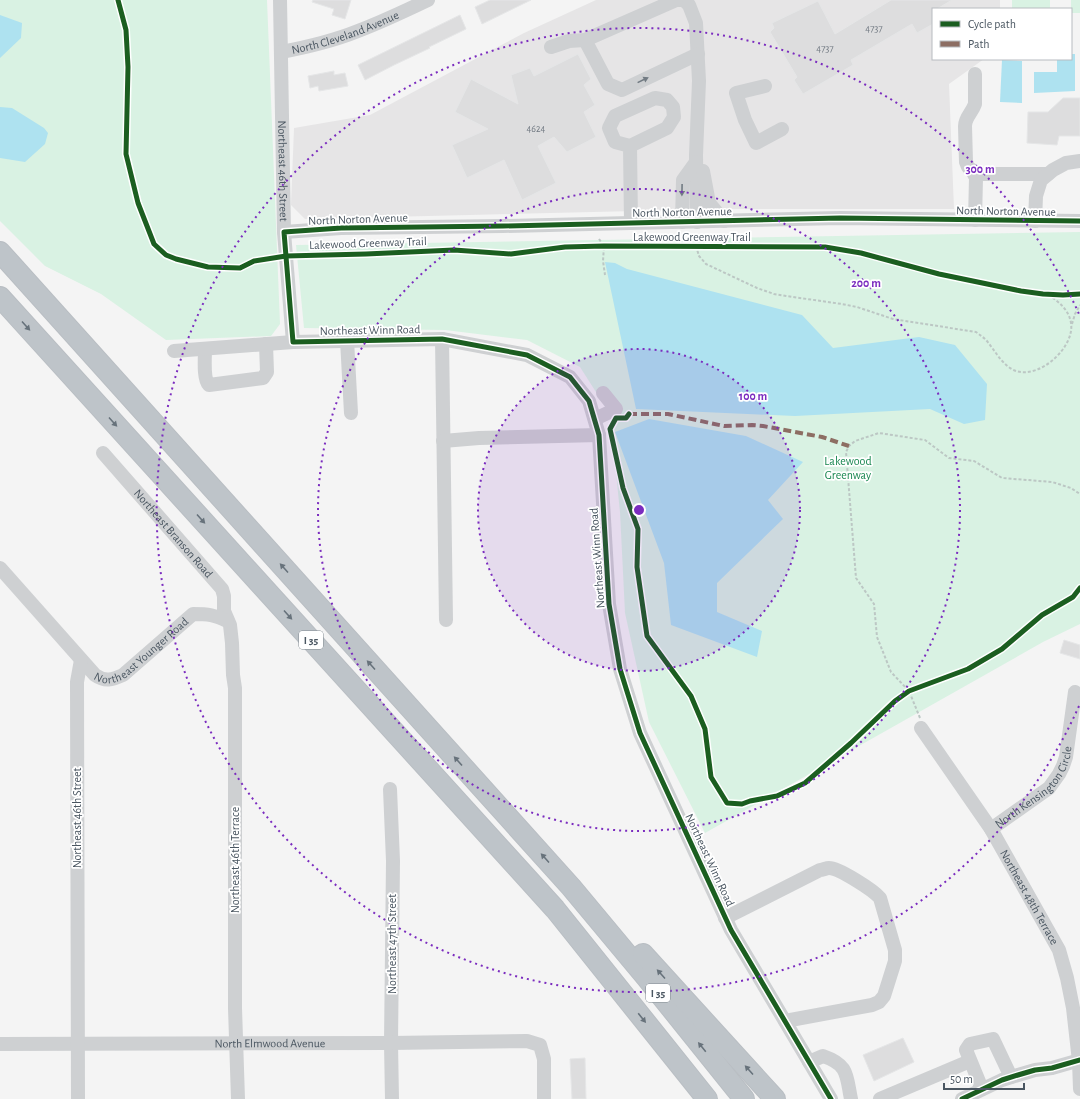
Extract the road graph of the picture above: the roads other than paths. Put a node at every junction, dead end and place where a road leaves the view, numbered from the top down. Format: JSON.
{"nodes":[{"id":1,"x":280,"y":0,"type":"edge"},
{"id":2,"x":428,"y":0,"type":"edge"},
{"id":3,"x":676,"y":0,"type":"edge"},
{"id":4,"x":679,"y":0,"type":"edge"},
{"id":5,"x":585,"y":40,"type":"junction"},
{"id":6,"x":551,"y":48,"type":"dead end"},
{"id":7,"x":281,"y":52,"type":"junction"},
{"id":8,"x":698,"y":54,"type":"junction"},
{"id":9,"x":975,"y":74,"type":"dead end"},
{"id":10,"x":765,"y":86,"type":"dead end"},
{"id":11,"x":782,"y":129,"type":"dead end"},
{"id":12,"x":630,"y":146,"type":"dead end"},
{"id":13,"x":1080,"y":161,"type":"edge"},
{"id":14,"x":696,"y":162,"type":"junction"},
{"id":15,"x":974,"y":174,"type":"junction"},
{"id":16,"x":1048,"y":174,"type":"junction"},
{"id":17,"x":974,"y":220,"type":"junction"},
{"id":18,"x":724,"y":221,"type":"junction"},
{"id":19,"x":1035,"y":221,"type":"junction"},
{"id":20,"x":682,"y":222,"type":"junction"},
{"id":21,"x":697,"y":222,"type":"junction"},
{"id":22,"x":1080,"y":222,"type":"edge"},
{"id":23,"x":631,"y":223,"type":"junction"},
{"id":24,"x":284,"y":232,"type":"junction"},
{"id":25,"x":0,"y":252,"type":"edge"},
{"id":26,"x":0,"y":297,"type":"edge"},
{"id":27,"x":442,"y":339,"type":"junction"},
{"id":28,"x":347,"y":340,"type":"junction"},
{"id":29,"x":293,"y":342,"type":"junction"},
{"id":30,"x":266,"y":344,"type":"junction"},
{"id":31,"x":204,"y":349,"type":"junction"},
{"id":32,"x":174,"y":351,"type":"dead end"},
{"id":33,"x":603,"y":394,"type":"dead end"},
{"id":34,"x":351,"y":413,"type":"dead end"},
{"id":35,"x":595,"y":419,"type":"junction"},
{"id":36,"x":599,"y":435,"type":"junction"},
{"id":37,"x":443,"y":441,"type":"junction"},
{"id":38,"x":103,"y":453,"type":"dead end"},
{"id":39,"x":0,"y":568,"type":"edge"},
{"id":40,"x":446,"y":620,"type":"dead end"},
{"id":41,"x":228,"y":621,"type":"junction"},
{"id":42,"x":82,"y":660,"type":"junction"},
{"id":43,"x":1075,"y":692,"type":"dead end"},
{"id":44,"x":921,"y":728,"type":"road end"},
{"id":45,"x":390,"y":789,"type":"dead end"},
{"id":46,"x":991,"y":829,"type":"junction"},
{"id":47,"x":571,"y":887,"type":"junction"},
{"id":48,"x":725,"y":918,"type":"junction"},
{"id":49,"x":785,"y":1021,"type":"junction"},
{"id":50,"x":392,"y":1043,"type":"junction"},
{"id":51,"x":0,"y":1044,"type":"edge"},
{"id":52,"x":77,"y":1044,"type":"junction"},
{"id":53,"x":236,"y":1044,"type":"junction"},
{"id":54,"x":1080,"y":1060,"type":"edge"},
{"id":55,"x":970,"y":1061,"type":"junction"},
{"id":56,"x":809,"y":1062,"type":"junction"},
{"id":57,"x":1011,"y":1077,"type":"junction"},
{"id":58,"x":982,"y":1089,"type":"junction"},
{"id":59,"x":1080,"y":1089,"type":"edge"},
{"id":60,"x":706,"y":1097,"type":"edge"},
{"id":61,"x":78,"y":1099,"type":"edge"},
{"id":62,"x":238,"y":1099,"type":"edge"},
{"id":63,"x":392,"y":1099,"type":"edge"},
{"id":64,"x":544,"y":1099,"type":"edge"},
{"id":65,"x":744,"y":1099,"type":"edge"},
{"id":66,"x":775,"y":1099,"type":"edge"},
{"id":67,"x":831,"y":1099,"type":"edge"},
{"id":68,"x":851,"y":1099,"type":"edge"},
{"id":69,"x":880,"y":1099,"type":"edge"},
{"id":70,"x":962,"y":1099,"type":"edge"}],
"edges":[{"from":1,"to":7,"type":"street","name":"Northeast 46th Street"},
{"from":2,"to":7,"type":"street","name":"North Cleveland Avenue"},
{"from":3,"to":5,"type":"street"},
{"from":4,"to":8,"type":"street"},
{"from":5,"to":6,"type":"street"},
{"from":5,"to":8,"type":"street","one_way":true},
{"from":7,"to":24,"type":"street","name":"Northeast 46th Street"},
{"from":8,"to":14,"type":"street"},
{"from":9,"to":15,"type":"street"},
{"from":10,"to":11,"type":"street"},
{"from":12,"to":23,"type":"street"},
{"from":13,"to":16,"type":"street"},
{"from":14,"to":18,"type":"street"},
{"from":14,"to":20,"type":"street","one_way":true},
{"from":14,"to":21,"type":"street"},
{"from":15,"to":16,"type":"street"},
{"from":15,"to":17,"type":"street"},
{"from":16,"to":19,"type":"street"},
{"from":17,"to":18,"type":"street","name":"North Norton Avenue"},
{"from":17,"to":19,"type":"street","name":"North Norton Avenue"},
{"from":18,"to":21,"type":"street","name":"North Norton Avenue"},
{"from":19,"to":22,"type":"street","name":"North Norton Avenue"},
{"from":20,"to":21,"type":"street","name":"North Norton Avenue"},
{"from":20,"to":23,"type":"street","name":"North Norton Avenue"},
{"from":23,"to":24,"type":"street","name":"North Norton Avenue"},
{"from":24,"to":29,"type":"street","name":"Northeast 46th Street"},
{"from":47,"to":25,"type":"highway","number":"I 35","one_way":true},
{"from":26,"to":60,"type":"highway","number":"I 35","one_way":true},
{"from":27,"to":28,"type":"street","name":"Northeast Winn Road"},
{"from":27,"to":35,"type":"street","name":"Northeast Winn Road"},
{"from":27,"to":37,"type":"street"},
{"from":28,"to":29,"type":"street","name":"Northeast Winn Road"},
{"from":28,"to":34,"type":"street"},
{"from":29,"to":30,"type":"street","name":"Northeast Winn Road"},
{"from":30,"to":31,"type":"street","name":"Northeast Winn Road"},
{"from":30,"to":31,"type":"street"},
{"from":31,"to":32,"type":"street","name":"Northeast Winn Road"},
{"from":33,"to":35,"type":"street"},
{"from":35,"to":36,"type":"street","name":"Northeast Winn Road"},
{"from":36,"to":37,"type":"street"},
{"from":36,"to":48,"type":"street","name":"Northeast Winn Road"},
{"from":37,"to":40,"type":"street"},
{"from":38,"to":41,"type":"street","name":"Northeast Branson Road"},
{"from":39,"to":42,"type":"street"},
{"from":41,"to":42,"type":"street","name":"Northeast Younger Road"},
{"from":41,"to":53,"type":"street","name":"Northeast 46th Terrace"},
{"from":42,"to":52,"type":"street","name":"Northeast 46th Street"},
{"from":43,"to":46,"type":"street","name":"North Kensington Circle"},
{"from":44,"to":46,"type":"street","name":"Northeast 48th Terrace"},
{"from":45,"to":50,"type":"street","name":"Northeast 47th Street"},
{"from":46,"to":54,"type":"street","name":"Northeast 48th Terrace"},
{"from":65,"to":47,"type":"highway","number":"I 35","one_way":true},
{"from":66,"to":47,"type":"highway","one_way":true},
{"from":48,"to":49,"type":"street","name":"Northeast Winn Road"},
{"from":48,"to":49,"type":"street"},
{"from":49,"to":56,"type":"street","name":"Northeast Winn Road"},
{"from":50,"to":53,"type":"street","name":"North Elmwood Avenue"},
{"from":50,"to":63,"type":"street","name":"Northeast 47th Street"},
{"from":50,"to":64,"type":"street","name":"North Elmwood Avenue"},
{"from":51,"to":52,"type":"street","name":"North Elmwood Avenue"},
{"from":52,"to":53,"type":"street","name":"North Elmwood Avenue"},
{"from":52,"to":61,"type":"street","name":"Northeast 46th Street"},
{"from":53,"to":62,"type":"street","name":"Northeast 46th Terrace"},
{"from":54,"to":57,"type":"street"},
{"from":54,"to":59,"type":"street","name":"Northeast 48th Terrace"},
{"from":55,"to":57,"type":"street"},
{"from":55,"to":58,"type":"street"},
{"from":55,"to":69,"type":"street"},
{"from":56,"to":67,"type":"street","name":"Northeast Winn Road"},
{"from":56,"to":68,"type":"street"},
{"from":57,"to":58,"type":"street"},
{"from":58,"to":70,"type":"street"}]}
